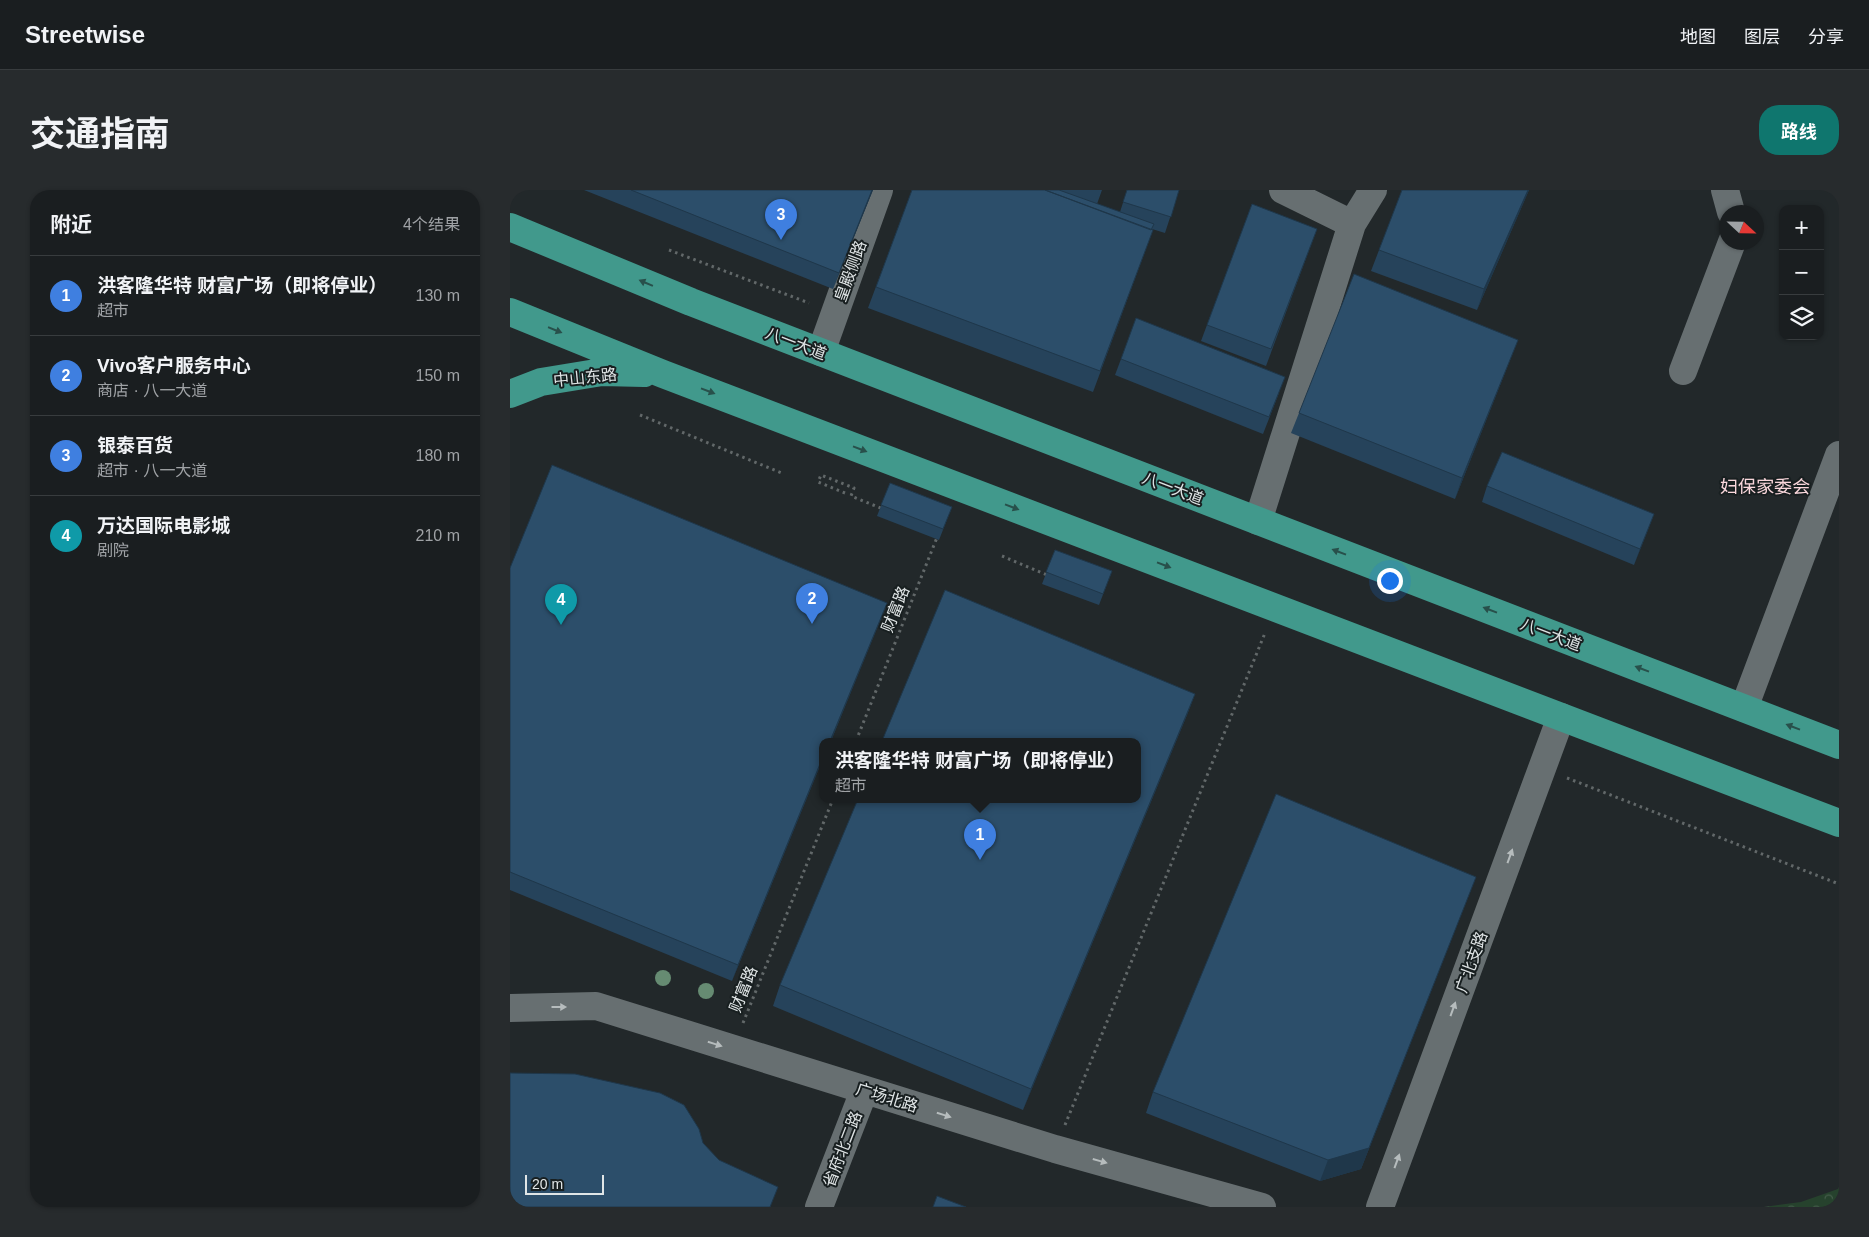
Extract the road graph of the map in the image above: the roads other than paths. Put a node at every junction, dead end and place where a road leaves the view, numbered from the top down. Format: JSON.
{"nodes":[{"id":1,"x":879,"y":190,"type":"edge"},
{"id":2,"x":1283,"y":190,"type":"edge"},
{"id":3,"x":1373,"y":190,"type":"edge"},
{"id":4,"x":1725,"y":190,"type":"edge"},
{"id":5,"x":1729,"y":205,"type":"edge"},
{"id":6,"x":1352,"y":224,"type":"junction"},
{"id":7,"x":510,"y":227,"type":"edge"},
{"id":8,"x":1729,"y":250,"type":"edge"},
{"id":9,"x":510,"y":312,"type":"edge"},
{"id":10,"x":821,"y":352,"type":"junction"},
{"id":11,"x":1683,"y":371,"type":"dead end"},
{"id":12,"x":663,"y":374,"type":"junction"},
{"id":13,"x":510,"y":394,"type":"edge"},
{"id":14,"x":1839,"y":454,"type":"edge"},
{"id":15,"x":1258,"y":521,"type":"junction"},
{"id":16,"x":1744,"y":708,"type":"junction"},
{"id":17,"x":1561,"y":716,"type":"junction"},
{"id":18,"x":1839,"y":745,"type":"edge"},
{"id":19,"x":1839,"y":824,"type":"edge"},
{"id":20,"x":510,"y":1008,"type":"edge"},
{"id":21,"x":864,"y":1091,"type":"junction"},
{"id":22,"x":819,"y":1207,"type":"edge"},
{"id":23,"x":1262,"y":1207,"type":"edge"},
{"id":24,"x":1380,"y":1207,"type":"edge"}],
"edges":[{"from":1,"to":10,"type":"street","name":"皇殿侧路"},
{"from":2,"to":6,"type":"street"},
{"from":3,"to":6,"type":"street"},
{"from":4,"to":5,"type":"street"},
{"from":6,"to":15,"type":"street"},
{"from":10,"to":7,"type":"highway","name":"八一大道","one_way":true},
{"from":8,"to":11,"type":"street"},
{"from":9,"to":12,"type":"highway","one_way":true},
{"from":10,"to":15,"type":"highway","name":"八一大道"},
{"from":12,"to":13,"type":"highway","name":"中山东路"},
{"from":12,"to":17,"type":"highway","one_way":true},
{"from":14,"to":16,"type":"street"},
{"from":16,"to":15,"type":"highway","name":"八一大道","one_way":true},
{"from":18,"to":16,"type":"highway","name":"八一大道","one_way":true},
{"from":17,"to":19,"type":"highway"},
{"from":24,"to":17,"type":"street","name":"广北支路","one_way":true},
{"from":20,"to":21,"type":"street","name":"广场北路","one_way":true},
{"from":21,"to":22,"type":"street","name":"省府北二路"},
{"from":21,"to":23,"type":"street","name":"广场北路","one_way":true}]}
